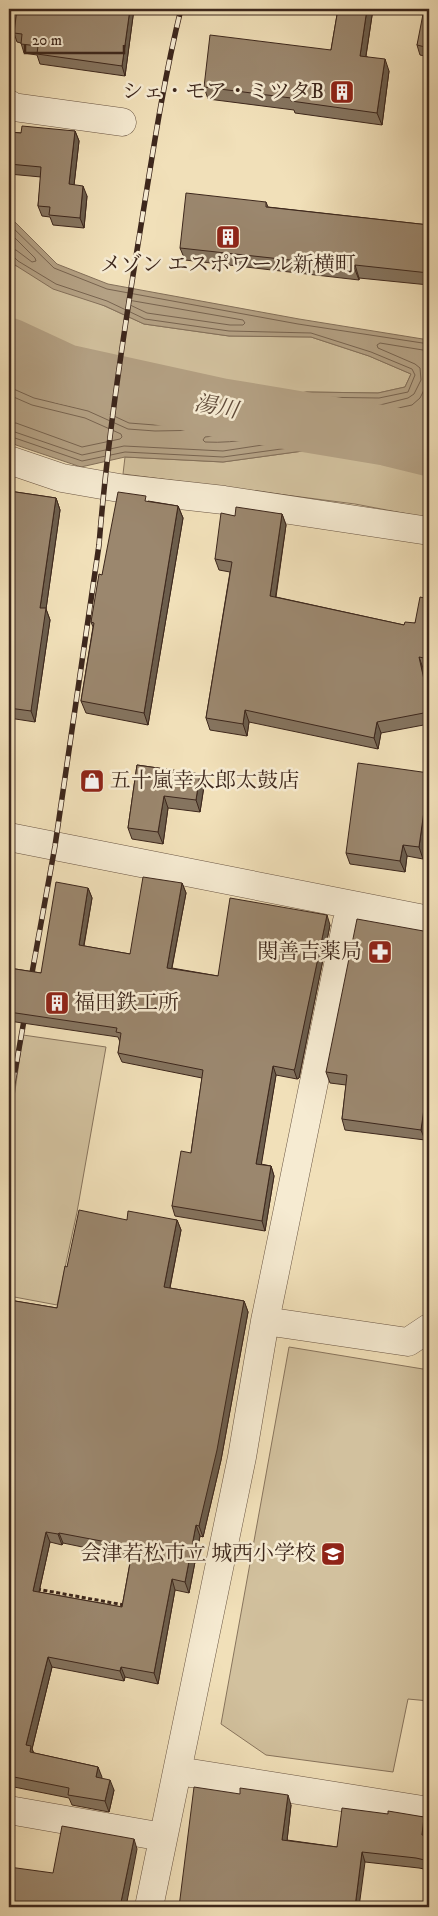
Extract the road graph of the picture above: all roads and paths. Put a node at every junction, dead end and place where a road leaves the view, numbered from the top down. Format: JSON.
{"nodes":[{"id":1,"x":9,"y":104,"type":"edge"},
{"id":2,"x":122,"y":122,"type":"dead end"},
{"id":3,"x":9,"y":460,"type":"edge"},
{"id":4,"x":429,"y":531,"type":"edge"},
{"id":5,"x":9,"y":837,"type":"edge"},
{"id":6,"x":429,"y":920,"type":"edge"},
{"id":7,"x":347,"y":921,"type":"dead end"},
{"id":8,"x":265,"y":1321,"type":"junction"},
{"id":9,"x":429,"y":1328,"type":"edge"},
{"id":10,"x":37,"y":1589,"type":"edge"},
{"id":11,"x":132,"y":1606,"type":"edge"},
{"id":12,"x":178,"y":1771,"type":"junction"},
{"id":13,"x":9,"y":1810,"type":"edge"},
{"id":14,"x":429,"y":1811,"type":"edge"},
{"id":15,"x":163,"y":1837,"type":"junction"},
{"id":16,"x":149,"y":1907,"type":"edge"}],
"edges":[{"from":1,"to":2,"type":"street"},
{"from":3,"to":4,"type":"street"},
{"from":5,"to":6,"type":"street"},
{"from":7,"to":8,"type":"street"},
{"from":8,"to":9,"type":"street"},
{"from":8,"to":12,"type":"street"},
{"from":10,"to":11,"type":"path"},
{"from":12,"to":14,"type":"street"},
{"from":12,"to":15,"type":"street"},
{"from":13,"to":15,"type":"street"},
{"from":15,"to":16,"type":"street"}]}
